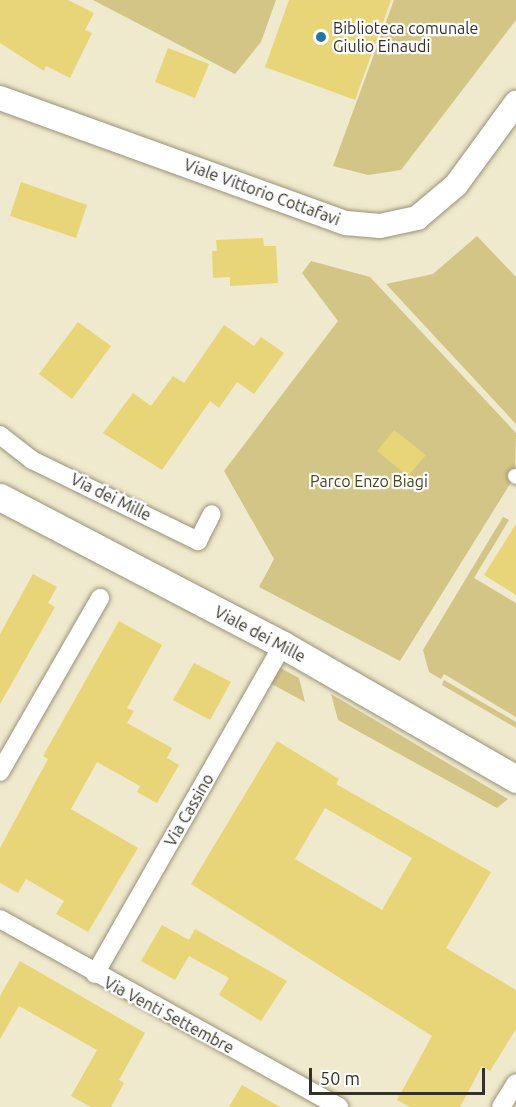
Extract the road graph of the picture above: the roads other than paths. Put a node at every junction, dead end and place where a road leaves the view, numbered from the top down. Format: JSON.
{"nodes":[{"id":1,"x":0,"y":98,"type":"edge"},
{"id":2,"x":516,"y":102,"type":"edge"},
{"id":3,"x":0,"y":435,"type":"edge"},
{"id":4,"x":0,"y":497,"type":"edge"},
{"id":5,"x":212,"y":514,"type":"dead end"},
{"id":6,"x":100,"y":598,"type":"dead end"},
{"id":7,"x":283,"y":645,"type":"junction"},
{"id":8,"x":0,"y":772,"type":"edge"},
{"id":9,"x":516,"y":779,"type":"edge"},
{"id":10,"x":0,"y":919,"type":"edge"},
{"id":11,"x":95,"y":974,"type":"junction"},
{"id":12,"x":516,"y":1083,"type":"edge"},
{"id":13,"x":339,"y":1107,"type":"edge"},
{"id":14,"x":501,"y":1107,"type":"edge"}],
"edges":[{"from":1,"to":2,"type":"street","name":"Viale Vittorio Cottafavi"},
{"from":3,"to":5,"type":"street","name":"Via dei Mille"},
{"from":4,"to":7,"type":"main road","name":"Viale dei Mille"},
{"from":6,"to":8,"type":"street"},
{"from":7,"to":9,"type":"main road","name":"Viale dei Mille"},
{"from":7,"to":11,"type":"street","name":"Via Cassino"},
{"from":10,"to":11,"type":"street","name":"Via Venti Settembre"},
{"from":11,"to":13,"type":"street","name":"Via Venti Settembre"},
{"from":12,"to":14,"type":"street"}]}
